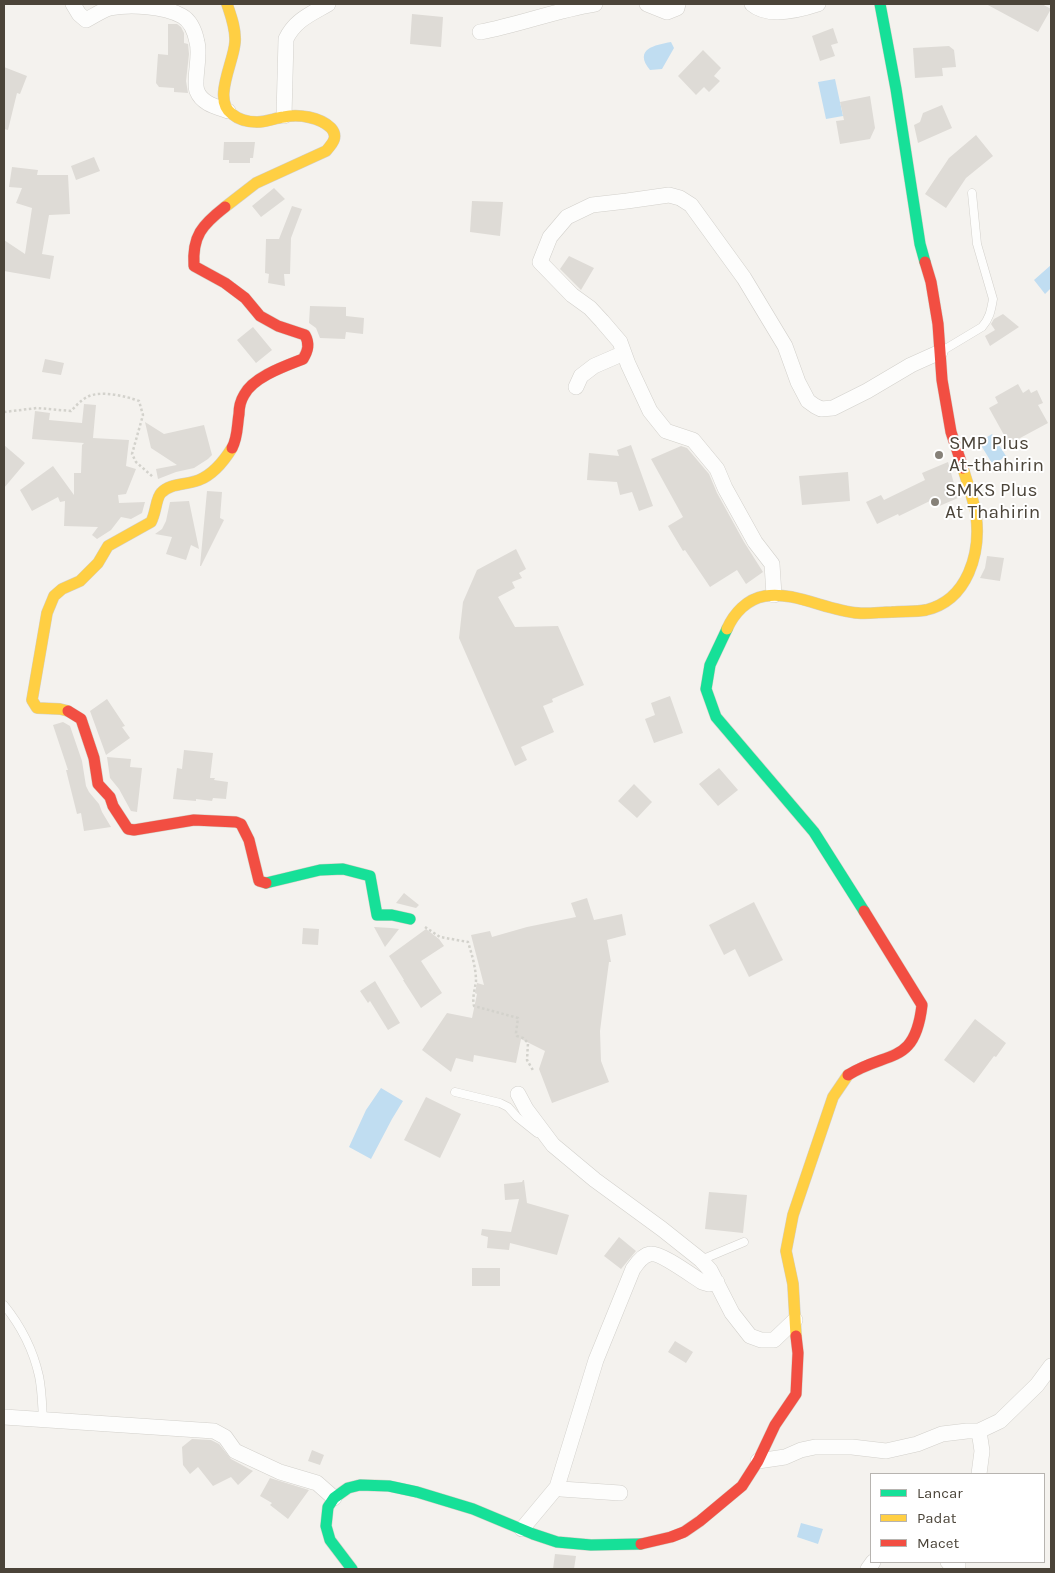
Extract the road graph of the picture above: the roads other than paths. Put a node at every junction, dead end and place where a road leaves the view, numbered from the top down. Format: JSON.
{"nodes":[{"id":1,"x":73,"y":4,"type":"edge"},
{"id":2,"x":227,"y":4,"type":"edge"},
{"id":3,"x":328,"y":4,"type":"edge"},
{"id":4,"x":595,"y":4,"type":"edge"},
{"id":5,"x":647,"y":4,"type":"edge"},
{"id":6,"x":678,"y":4,"type":"edge"},
{"id":7,"x":752,"y":4,"type":"edge"},
{"id":8,"x":818,"y":4,"type":"edge"},
{"id":9,"x":880,"y":4,"type":"edge"},
{"id":10,"x":480,"y":32,"type":"dead end"},
{"id":11,"x":228,"y":111,"type":"junction"},
{"id":12,"x":284,"y":116,"type":"junction"},
{"id":13,"x":972,"y":193,"type":"dead end"},
{"id":14,"x":940,"y":352,"type":"junction"},
{"id":15,"x":624,"y":353,"type":"junction"},
{"id":16,"x":576,"y":388,"type":"dead end"},
{"id":17,"x":774,"y":595,"type":"junction"},
{"id":18,"x":410,"y":920,"type":"road end"},
{"id":19,"x":455,"y":1092,"type":"dead end"},
{"id":20,"x":518,"y":1094,"type":"dead end"},
{"id":21,"x":553,"y":1145,"type":"junction"},
{"id":22,"x":744,"y":1242,"type":"dead end"},
{"id":23,"x":701,"y":1260,"type":"junction"},
{"id":24,"x":717,"y":1282,"type":"junction"},
{"id":25,"x":4,"y":1305,"type":"edge"},
{"id":26,"x":795,"y":1320,"type":"junction"},
{"id":27,"x":1051,"y":1366,"type":"edge"},
{"id":28,"x":4,"y":1417,"type":"edge"},
{"id":29,"x":44,"y":1419,"type":"junction"},
{"id":30,"x":979,"y":1431,"type":"junction"},
{"id":31,"x":758,"y":1461,"type":"junction"},
{"id":32,"x":979,"y":1473,"type":"edge"},
{"id":33,"x":557,"y":1487,"type":"junction"},
{"id":34,"x":620,"y":1493,"type":"dead end"},
{"id":35,"x":334,"y":1498,"type":"junction"},
{"id":36,"x":522,"y":1529,"type":"junction"},
{"id":37,"x":352,"y":1569,"type":"edge"}],
"edges":[{"from":1,"to":11,"type":"street"},
{"from":2,"to":11,"type":"street"},
{"from":3,"to":12,"type":"street"},
{"from":4,"to":10,"type":"street"},
{"from":5,"to":6,"type":"street"},
{"from":7,"to":8,"type":"street"},
{"from":9,"to":14,"type":"street"},
{"from":11,"to":12,"type":"street"},
{"from":12,"to":18,"type":"street"},
{"from":13,"to":14,"type":"lane"},
{"from":14,"to":15,"type":"street"},
{"from":14,"to":17,"type":"street"},
{"from":15,"to":16,"type":"street"},
{"from":15,"to":17,"type":"street"},
{"from":17,"to":26,"type":"street"},
{"from":19,"to":21,"type":"lane"},
{"from":20,"to":21,"type":"street"},
{"from":21,"to":23,"type":"street"},
{"from":22,"to":23,"type":"lane"},
{"from":23,"to":24,"type":"street"},
{"from":24,"to":26,"type":"street"},
{"from":24,"to":33,"type":"street"},
{"from":25,"to":29,"type":"lane"},
{"from":26,"to":31,"type":"street"},
{"from":27,"to":30,"type":"street"},
{"from":28,"to":29,"type":"street"},
{"from":29,"to":35,"type":"street"},
{"from":30,"to":31,"type":"street"},
{"from":30,"to":32,"type":"street"},
{"from":31,"to":36,"type":"street"},
{"from":33,"to":34,"type":"street"},
{"from":33,"to":36,"type":"street"},
{"from":35,"to":36,"type":"street"},
{"from":35,"to":37,"type":"street"}]}
